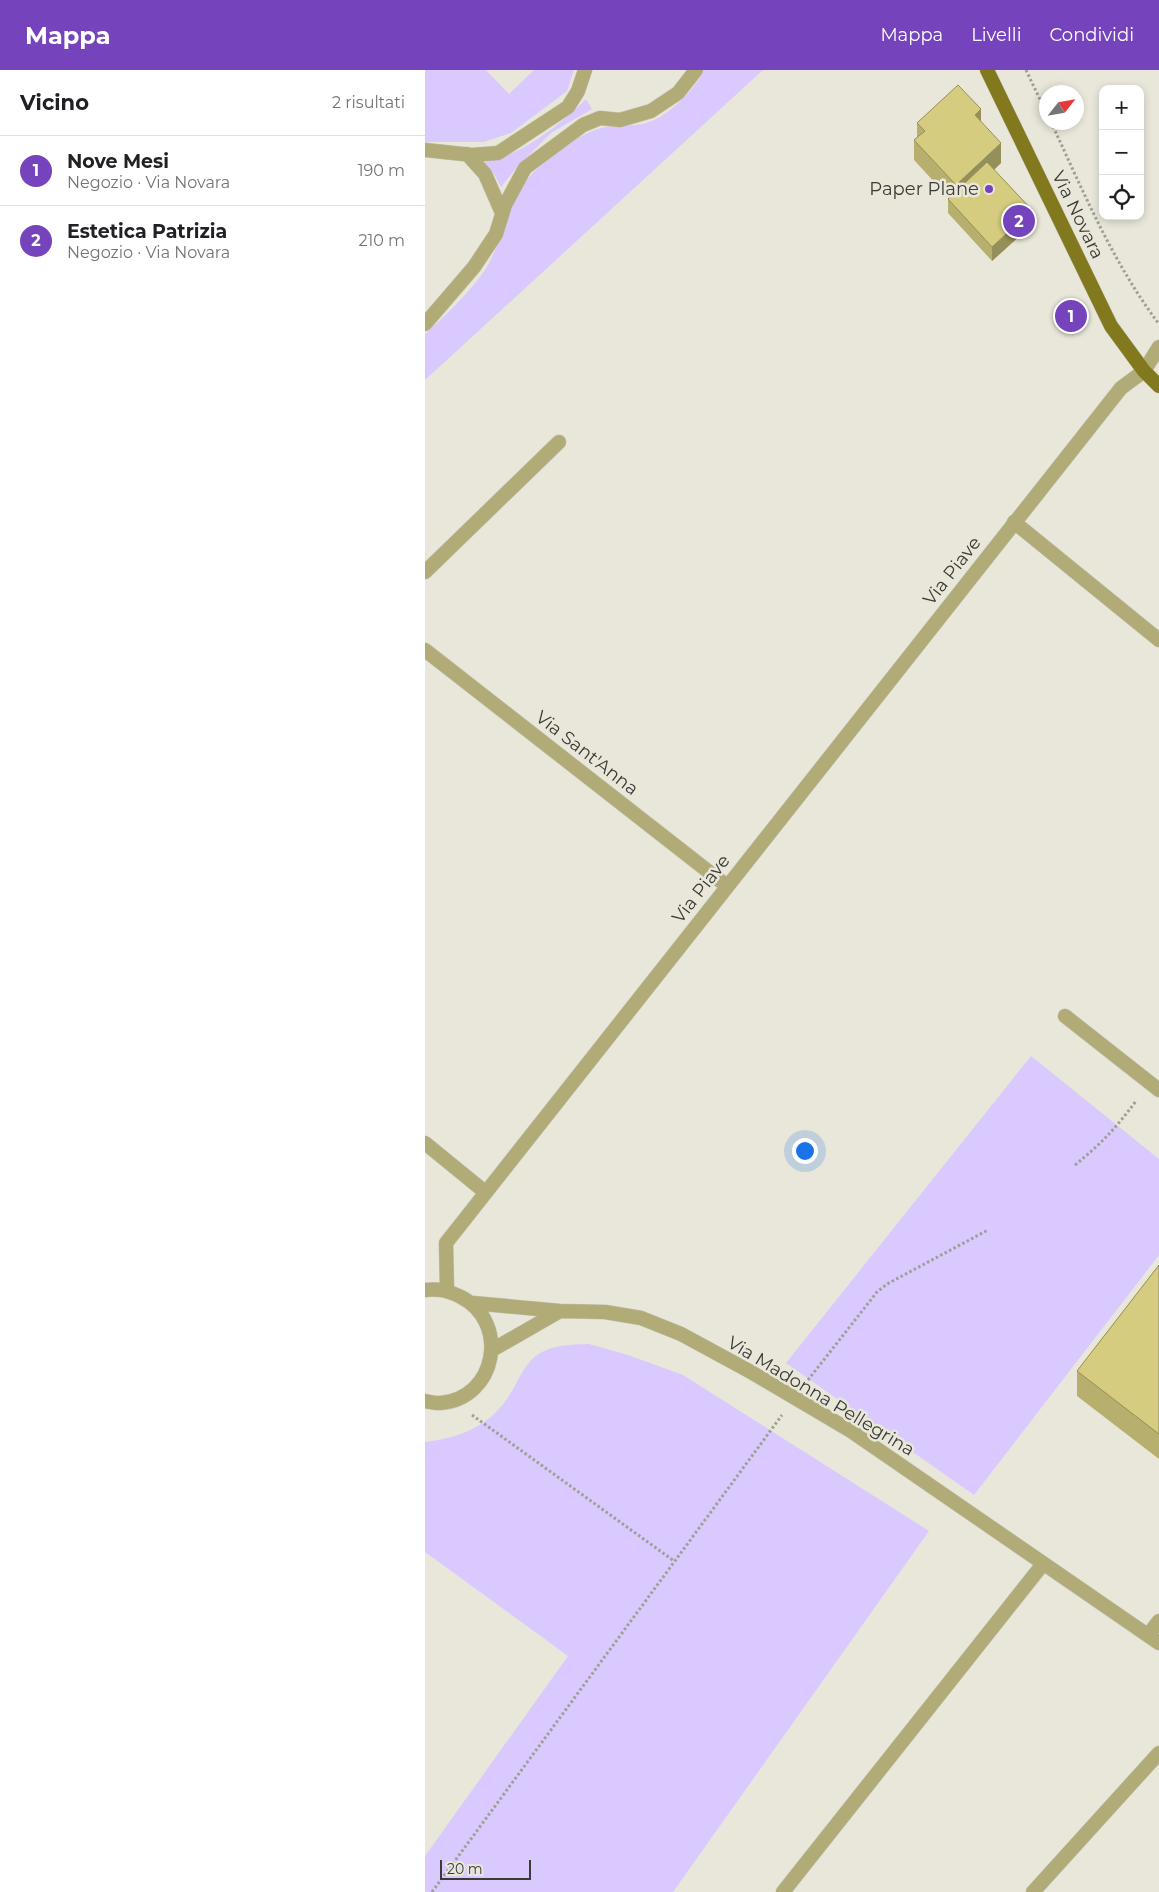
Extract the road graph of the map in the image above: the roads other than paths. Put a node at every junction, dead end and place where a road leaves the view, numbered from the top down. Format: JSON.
{"nodes":[{"id":1,"x":585,"y":70,"type":"edge"},
{"id":2,"x":696,"y":70,"type":"edge"},
{"id":3,"x":987,"y":70,"type":"edge"},
{"id":4,"x":425,"y":150,"type":"edge"},
{"id":5,"x":467,"y":154,"type":"junction"},
{"id":6,"x":502,"y":213,"type":"junction"},
{"id":7,"x":425,"y":324,"type":"edge"},
{"id":8,"x":1159,"y":346,"type":"edge"},
{"id":9,"x":1144,"y":371,"type":"junction"},
{"id":10,"x":1159,"y":386,"type":"edge"},
{"id":11,"x":559,"y":442,"type":"dead end"},
{"id":12,"x":1014,"y":522,"type":"junction"},
{"id":13,"x":425,"y":572,"type":"edge"},
{"id":14,"x":1159,"y":640,"type":"edge"},
{"id":15,"x":425,"y":650,"type":"edge"},
{"id":16,"x":727,"y":886,"type":"junction"},
{"id":17,"x":1065,"y":1016,"type":"dead end"},
{"id":18,"x":1154,"y":1086,"type":"edge"},
{"id":19,"x":425,"y":1143,"type":"edge"},
{"id":20,"x":485,"y":1192,"type":"junction"},
{"id":21,"x":425,"y":1290,"type":"edge"},
{"id":22,"x":447,"y":1290,"type":"junction"},
{"id":23,"x":473,"y":1303,"type":"junction"},
{"id":24,"x":560,"y":1310,"type":"junction"},
{"id":25,"x":493,"y":1350,"type":"junction"},
{"id":26,"x":425,"y":1401,"type":"edge"},
{"id":27,"x":1043,"y":1564,"type":"junction"},
{"id":28,"x":1159,"y":1620,"type":"edge"},
{"id":29,"x":1153,"y":1639,"type":"edge"},
{"id":30,"x":1159,"y":1753,"type":"edge"},
{"id":31,"x":783,"y":1892,"type":"edge"},
{"id":32,"x":1033,"y":1892,"type":"edge"}],
"edges":[{"from":1,"to":5,"type":"street"},
{"from":2,"to":6,"type":"street"},
{"from":3,"to":9,"type":"main road","name":"Via Novara"},
{"from":4,"to":5,"type":"street"},
{"from":5,"to":6,"type":"street"},
{"from":6,"to":7,"type":"street"},
{"from":8,"to":9,"type":"street"},
{"from":9,"to":10,"type":"main road","name":"Via Novara"},
{"from":9,"to":12,"type":"street","name":"Via Piave"},
{"from":11,"to":13,"type":"street"},
{"from":12,"to":14,"type":"street"},
{"from":12,"to":16,"type":"street","name":"Via Piave"},
{"from":15,"to":16,"type":"street","name":"Via Sant'Anna"},
{"from":16,"to":20,"type":"street","name":"Via Piave"},
{"from":17,"to":18,"type":"street"},
{"from":19,"to":20,"type":"street"},
{"from":20,"to":22,"type":"street","name":"Via Piave"},
{"from":21,"to":22,"type":"street"},
{"from":22,"to":23,"type":"street"},
{"from":23,"to":24,"type":"street","name":"Via Madonna Pellegrina"},
{"from":23,"to":25,"type":"street"},
{"from":24,"to":25,"type":"street"},
{"from":24,"to":27,"type":"street","name":"Via Madonna Pellegrina"},
{"from":25,"to":26,"type":"street"},
{"from":27,"to":29,"type":"street","name":"Via Madonna Pellegrina"},
{"from":27,"to":31,"type":"street"},
{"from":28,"to":29,"type":"street"},
{"from":30,"to":32,"type":"street"}]}
